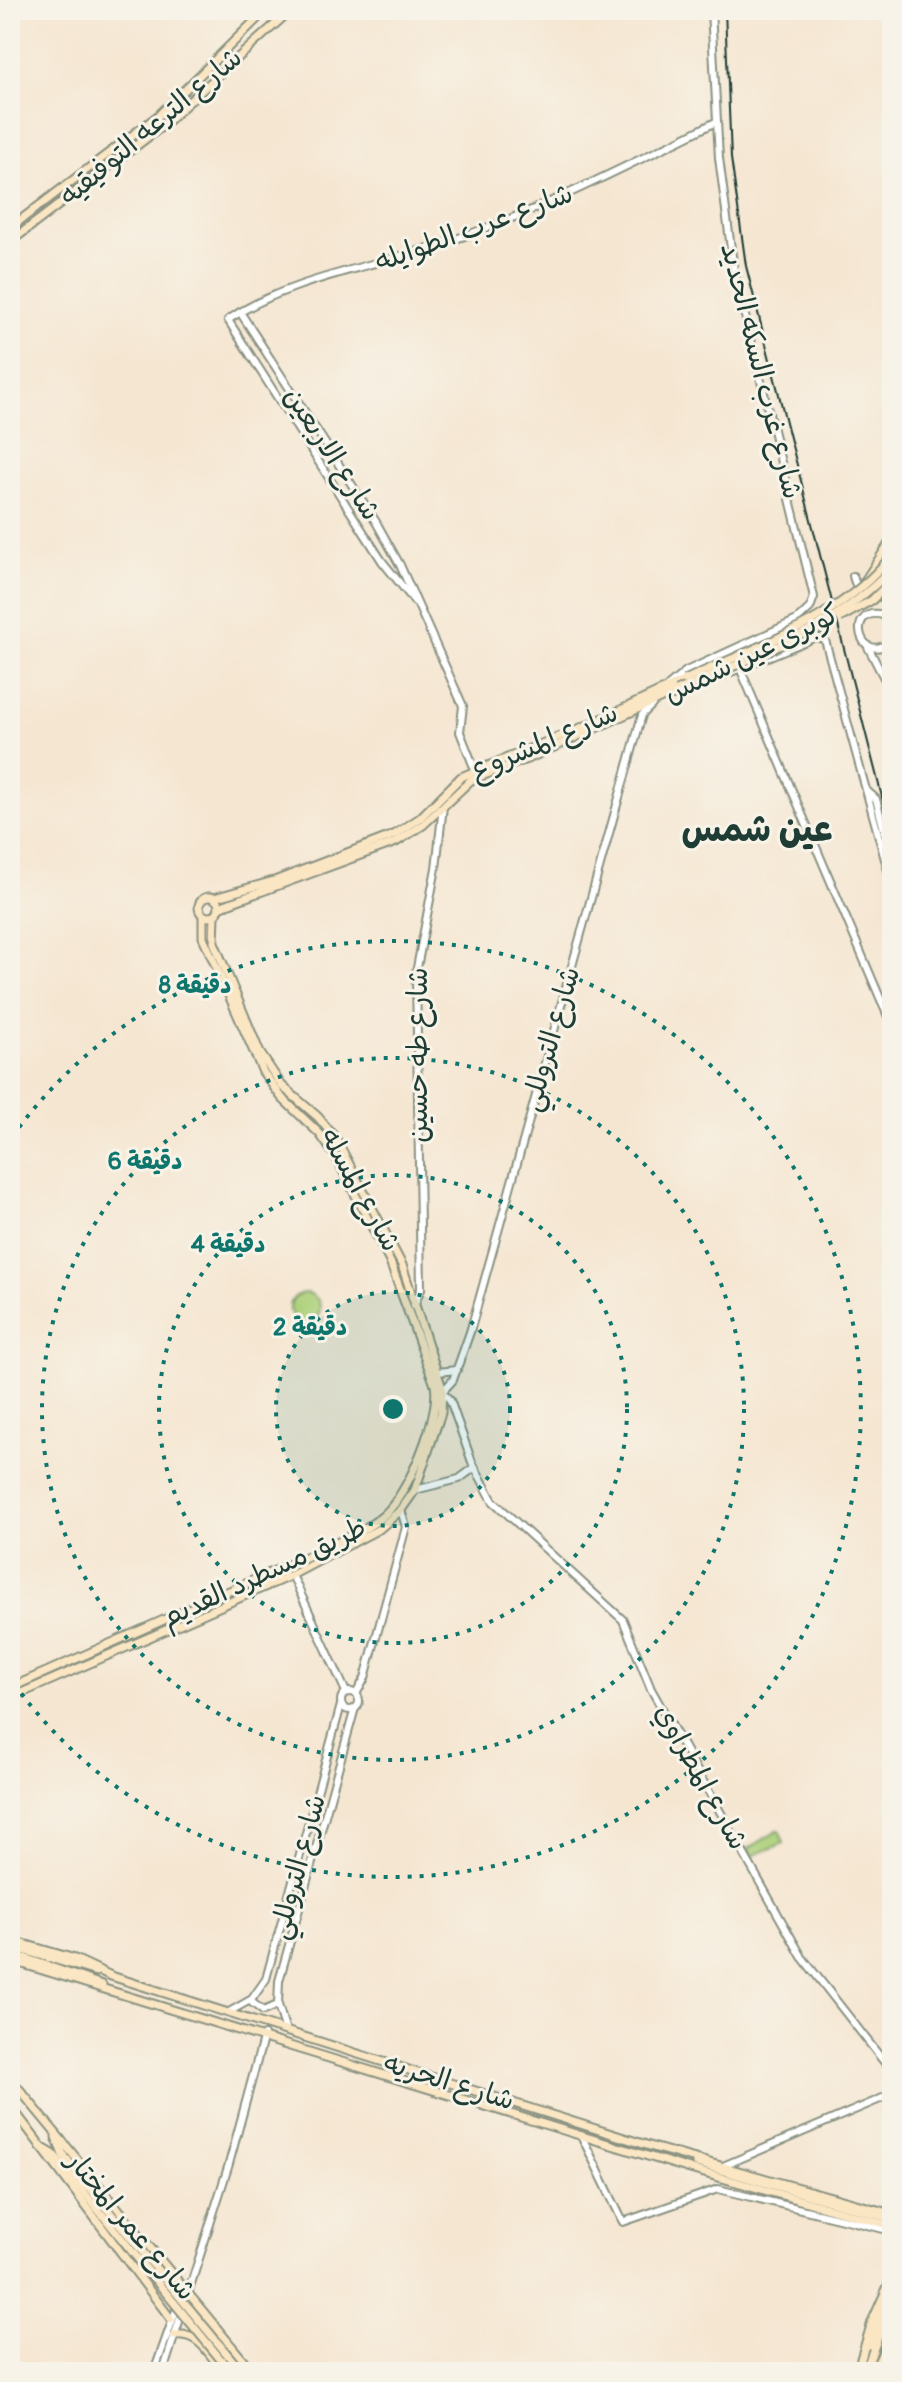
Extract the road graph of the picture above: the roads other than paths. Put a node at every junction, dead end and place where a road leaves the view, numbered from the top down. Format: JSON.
{"nodes":[{"id":1,"x":266,"y":10,"type":"edge"},
{"id":2,"x":291,"y":10,"type":"edge"},
{"id":3,"x":711,"y":10,"type":"edge"},
{"id":4,"x":716,"y":122,"type":"junction"},
{"id":5,"x":10,"y":228,"type":"edge"},
{"id":6,"x":10,"y":242,"type":"edge"},
{"id":7,"x":240,"y":312,"type":"junction"},
{"id":8,"x":228,"y":320,"type":"joint"},
{"id":9,"x":892,"y":539,"type":"edge"},
{"id":10,"x":892,"y":555,"type":"edge"},
{"id":11,"x":892,"y":568,"type":"edge"},
{"id":12,"x":853,"y":576,"type":"dead end"},
{"id":13,"x":892,"y":580,"type":"edge"},
{"id":14,"x":813,"y":586,"type":"joint"},
{"id":15,"x":861,"y":588,"type":"junction"},
{"id":16,"x":892,"y":591,"type":"edge"},
{"id":17,"x":415,"y":602,"type":"junction"},
{"id":18,"x":827,"y":623,"type":"junction"},
{"id":19,"x":892,"y":625,"type":"edge"},
{"id":20,"x":892,"y":638,"type":"edge"},
{"id":21,"x":868,"y":647,"type":"junction"},
{"id":22,"x":740,"y":668,"type":"junction"},
{"id":23,"x":886,"y":681,"type":"junction"},
{"id":24,"x":668,"y":686,"type":"junction"},
{"id":25,"x":646,"y":707,"type":"junction"},
{"id":26,"x":892,"y":764,"type":"edge"},
{"id":27,"x":475,"y":770,"type":"junction"},
{"id":28,"x":867,"y":791,"type":"junction"},
{"id":29,"x":443,"y":806,"type":"junction"},
{"id":30,"x":892,"y":860,"type":"edge"},
{"id":31,"x":892,"y":885,"type":"edge"},
{"id":32,"x":214,"y":898,"type":"junction"},
{"id":33,"x":219,"y":907,"type":"junction"},
{"id":34,"x":203,"y":915,"type":"junction"},
{"id":35,"x":215,"y":915,"type":"junction"},
{"id":36,"x":892,"y":1026,"type":"edge"},
{"id":37,"x":301,"y":1102,"type":"junction"},
{"id":38,"x":310,"y":1110,"type":"junction"},
{"id":39,"x":296,"y":1111,"type":"junction"},
{"id":40,"x":305,"y":1118,"type":"junction"},
{"id":41,"x":401,"y":1292,"type":"joint"},
{"id":42,"x":414,"y":1305,"type":"junction"},
{"id":43,"x":457,"y":1370,"type":"junction"},
{"id":44,"x":437,"y":1372,"type":"junction"},
{"id":45,"x":442,"y":1392,"type":"junction"},
{"id":46,"x":474,"y":1468,"type":"junction"},
{"id":47,"x":415,"y":1490,"type":"junction"},
{"id":48,"x":401,"y":1510,"type":"junction"},
{"id":49,"x":292,"y":1575,"type":"junction"},
{"id":50,"x":10,"y":1688,"type":"edge"},
{"id":51,"x":346,"y":1692,"type":"junction"},
{"id":52,"x":356,"y":1694,"type":"junction"},
{"id":53,"x":10,"y":1698,"type":"edge"},
{"id":54,"x":341,"y":1705,"type":"junction"},
{"id":55,"x":355,"y":1708,"type":"junction"},
{"id":56,"x":10,"y":1943,"type":"edge"},
{"id":57,"x":10,"y":1953,"type":"edge"},
{"id":58,"x":10,"y":1960,"type":"edge"},
{"id":59,"x":107,"y":1988,"type":"junction"},
{"id":60,"x":250,"y":2001,"type":"junction"},
{"id":61,"x":278,"y":2005,"type":"junction"},
{"id":62,"x":229,"y":2012,"type":"junction"},
{"id":63,"x":286,"y":2031,"type":"junction"},
{"id":64,"x":264,"y":2035,"type":"junction"},
{"id":65,"x":892,"y":2072,"type":"edge"},
{"id":66,"x":10,"y":2078,"type":"edge"},
{"id":67,"x":892,"y":2094,"type":"edge"},
{"id":68,"x":10,"y":2105,"type":"edge"},
{"id":69,"x":578,"y":2133,"type":"junction"},
{"id":70,"x":56,"y":2135,"type":"junction"},
{"id":71,"x":39,"y":2146,"type":"junction"},
{"id":72,"x":656,"y":2148,"type":"junction"},
{"id":73,"x":723,"y":2166,"type":"junction"},
{"id":74,"x":858,"y":2213,"type":"junction"},
{"id":75,"x":892,"y":2216,"type":"edge"},
{"id":76,"x":892,"y":2229,"type":"edge"},
{"id":77,"x":142,"y":2257,"type":"junction"},
{"id":78,"x":169,"y":2273,"type":"junction"},
{"id":79,"x":892,"y":2277,"type":"edge"},
{"id":80,"x":892,"y":2286,"type":"edge"},
{"id":81,"x":150,"y":2288,"type":"junction"},
{"id":82,"x":185,"y":2292,"type":"junction"},
{"id":83,"x":890,"y":2299,"type":"edge"},
{"id":84,"x":171,"y":2319,"type":"junction"},
{"id":85,"x":212,"y":2323,"type":"junction"},
{"id":86,"x":892,"y":2331,"type":"edge"},
{"id":87,"x":175,"y":2335,"type":"junction"},
{"id":88,"x":195,"y":2338,"type":"junction"},
{"id":89,"x":860,"y":2361,"type":"junction"},
{"id":90,"x":154,"y":2372,"type":"edge"},
{"id":91,"x":163,"y":2372,"type":"edge"},
{"id":92,"x":223,"y":2372,"type":"edge"},
{"id":93,"x":231,"y":2372,"type":"edge"},
{"id":94,"x":242,"y":2372,"type":"edge"},
{"id":95,"x":253,"y":2372,"type":"edge"},
{"id":96,"x":857,"y":2372,"type":"edge"},
{"id":97,"x":865,"y":2372,"type":"edge"},
{"id":98,"x":874,"y":2372,"type":"edge"}],
"edges":[{"from":1,"to":5,"type":"main road","name":"شارع الترعه التوفيقيه"},
{"from":2,"to":6,"type":"main road","name":"شارع الترعه التوفيقيه"},
{"from":3,"to":4,"type":"street","name":"شارع غرب السكه الحديد"},
{"from":4,"to":7,"type":"street","name":"شارع عرب الطوايله"},
{"from":4,"to":14,"type":"street","name":"شارع غرب السكه الحديد"},
{"from":7,"to":8,"type":"street","name":"شارع عرب الطوايله"},
{"from":7,"to":17,"type":"street","name":"شارع الاربعين"},
{"from":8,"to":17,"type":"street","name":"شارع الاربعين"},
{"from":9,"to":15,"type":"main road","bridge":true},
{"from":10,"to":15,"type":"main road","name":"كوبرى عين شمس","bridge":true},
{"from":11,"to":18,"type":"main road","name":"كوبرى عين شمس","bridge":true},
{"from":12,"to":16,"type":"street"},
{"from":13,"to":18,"type":"main road","bridge":true},
{"from":14,"to":24,"type":"street","name":"شارع المشروع"},
{"from":15,"to":24,"type":"main road","name":"كوبرى عين شمس","bridge":true},
{"from":17,"to":27,"type":"street","name":"شارع الاربعين"},
{"from":18,"to":25,"type":"main road","name":"كوبرى عين شمس","bridge":true},
{"from":19,"to":21,"type":"street"},
{"from":20,"to":21,"type":"street"},
{"from":20,"to":23,"type":"street"},
{"from":21,"to":23,"type":"street"},
{"from":22,"to":25,"type":"street","name":"شارع المشروع"},
{"from":22,"to":28,"type":"street","name":"شارع المشروع"},
{"from":22,"to":36,"type":"street"},
{"from":23,"to":26,"type":"street"},
{"from":24,"to":27,"type":"main road","name":"شارع المشروع"},
{"from":25,"to":29,"type":"main road","name":"شارع المشروع"},
{"from":25,"to":43,"type":"street","name":"شارع التروللي"},
{"from":27,"to":32,"type":"main road","name":"شارع المشروع"},
{"from":28,"to":30,"type":"street"},
{"from":28,"to":31,"type":"street"},
{"from":29,"to":33,"type":"main road","name":"شارع المشروع"},
{"from":29,"to":42,"type":"street","name":"شارع طه حسين"},
{"from":32,"to":33,"type":"main road"},
{"from":32,"to":34,"type":"main road"},
{"from":33,"to":35,"type":"main road"},
{"from":34,"to":35,"type":"main road"},
{"from":34,"to":39,"type":"main road","name":"شارع المسله"},
{"from":35,"to":37,"type":"main road","name":"شارع المسله"},
{"from":37,"to":38,"type":"main road","name":"شارع المسله"},
{"from":37,"to":39,"type":"main road"},
{"from":38,"to":40,"type":"main road"},
{"from":38,"to":42,"type":"main road","name":"شارع المسله"},
{"from":39,"to":40,"type":"main road","name":"شارع المسله"},
{"from":40,"to":41,"type":"main road","name":"شارع المسله"},
{"from":41,"to":50,"type":"main road","name":"طريق مسطرد القديم"},
{"from":42,"to":44,"type":"main road","name":"طريق مسطرد القديم"},
{"from":43,"to":44,"type":"street"},
{"from":43,"to":45,"type":"street","name":"شارع التروللي"},
{"from":44,"to":45,"type":"main road","name":"طريق مسطرد القديم"},
{"from":45,"to":46,"type":"street"},
{"from":45,"to":47,"type":"main road","name":"طريق مسطرد القديم"},
{"from":46,"to":47,"type":"street"},
{"from":46,"to":65,"type":"street","name":"شارع المطراوي"},
{"from":47,"to":48,"type":"main road","name":"طريق مسطرد القديم"},
{"from":48,"to":49,"type":"main road","name":"طريق مسطرد القديم"},
{"from":48,"to":52,"type":"street"},
{"from":49,"to":51,"type":"street"},
{"from":49,"to":53,"type":"main road","name":"طريق مسطرد القديم"},
{"from":51,"to":52,"type":"street"},
{"from":51,"to":54,"type":"street"},
{"from":52,"to":55,"type":"street"},
{"from":54,"to":55,"type":"street"},
{"from":54,"to":60,"type":"street","name":"شارع التروللي"},
{"from":55,"to":61,"type":"street","name":"شارع التروللي"},
{"from":56,"to":62,"type":"main road","name":"شارع الحريه"},
{"from":57,"to":59,"type":"main road"},
{"from":58,"to":59,"type":"main road","name":"شارع الحريه"},
{"from":59,"to":64,"type":"main road","name":"شارع الحريه"},
{"from":60,"to":61,"type":"street"},
{"from":60,"to":62,"type":"street"},
{"from":61,"to":63,"type":"street","name":"شارع التروللي"},
{"from":62,"to":63,"type":"main road","name":"شارع الحريه"},
{"from":63,"to":72,"type":"main road","name":"شارع الحريه"},
{"from":64,"to":69,"type":"main road","name":"شارع الحريه"},
{"from":64,"to":82,"type":"street"},
{"from":66,"to":70,"type":"main road","name":"شارع عمر المختار"},
{"from":67,"to":73,"type":"street"},
{"from":68,"to":71,"type":"main road","name":"شارع عمر المختار"},
{"from":69,"to":74,"type":"main road","name":"شارع الحريه"},
{"from":69,"to":76,"type":"street"},
{"from":70,"to":77,"type":"main road"},
{"from":70,"to":78,"type":"main road","name":"شارع عمر المختار"},
{"from":71,"to":77,"type":"main road"},
{"from":71,"to":81,"type":"main road","name":"شارع عمر المختار"},
{"from":72,"to":73,"type":"main road","name":"شارع الحريه"},
{"from":72,"to":74,"type":"main road"},
{"from":73,"to":75,"type":"main road","name":"شارع الحريه"},
{"from":74,"to":75,"type":"main road"},
{"from":74,"to":76,"type":"main road"},
{"from":77,"to":93,"type":"main road","bridge":true},
{"from":77,"to":94,"type":"main road","bridge":true},
{"from":78,"to":81,"type":"main road"},
{"from":78,"to":82,"type":"main road","name":"شارع عمر المختار"},
{"from":79,"to":89,"type":"main road"},
{"from":80,"to":83,"type":"main road"},
{"from":81,"to":84,"type":"main road","name":"شارع عمر المختار"},
{"from":82,"to":84,"type":"street"},
{"from":82,"to":85,"type":"main road","name":"شارع عمر المختار"},
{"from":82,"to":87,"type":"street"},
{"from":83,"to":89,"type":"main road"},
{"from":83,"to":97,"type":"main road"},
{"from":84,"to":90,"type":"street"},
{"from":85,"to":88,"type":"main road"},
{"from":85,"to":95,"type":"main road","name":"شارع عمر المختار"},
{"from":86,"to":98,"type":"main road"},
{"from":87,"to":88,"type":"main road","name":"شارع عمر المختار"},
{"from":87,"to":91,"type":"street"},
{"from":88,"to":92,"type":"main road","name":"شارع عمر المختار"},
{"from":89,"to":96,"type":"main road"}]}
